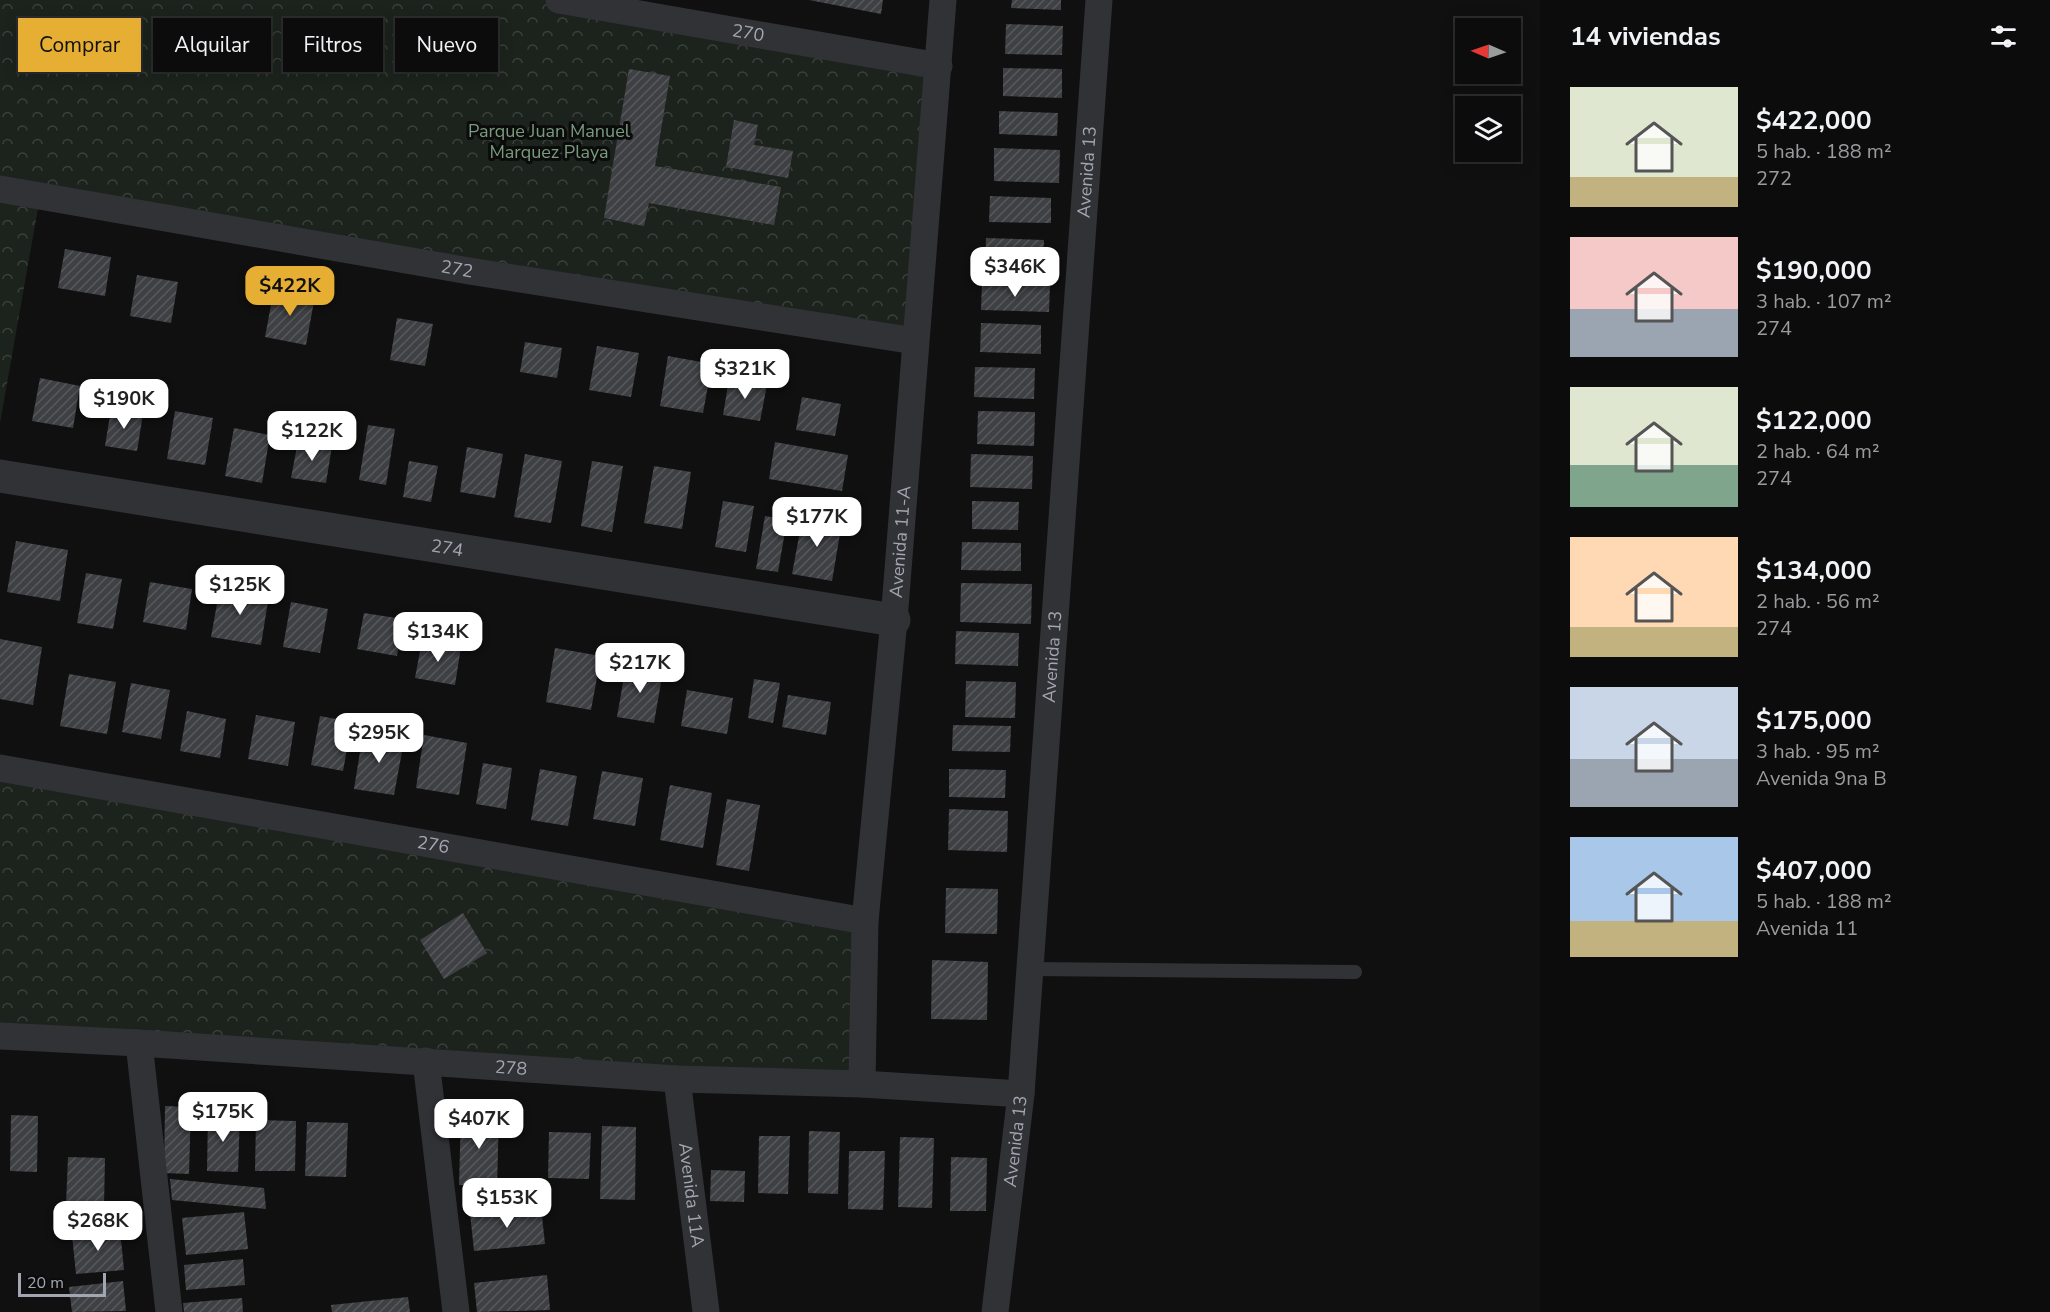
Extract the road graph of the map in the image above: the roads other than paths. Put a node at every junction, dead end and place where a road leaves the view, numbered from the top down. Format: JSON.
{"nodes":[{"id":1,"x":559,"y":0,"type":"edge"},
{"id":2,"x":943,"y":0,"type":"edge"},
{"id":3,"x":1099,"y":0,"type":"edge"},
{"id":4,"x":939,"y":66,"type":"junction"},
{"id":5,"x":0,"y":189,"type":"edge"},
{"id":6,"x":915,"y":341,"type":"junction"},
{"id":7,"x":0,"y":476,"type":"edge"},
{"id":8,"x":894,"y":620,"type":"junction"},
{"id":9,"x":0,"y":768,"type":"edge"},
{"id":10,"x":866,"y":921,"type":"junction"},
{"id":11,"x":1030,"y":969,"type":"junction"},
{"id":12,"x":1355,"y":972,"type":"dead end"},
{"id":13,"x":0,"y":1036,"type":"edge"},
{"id":14,"x":139,"y":1043,"type":"junction"},
{"id":15,"x":426,"y":1061,"type":"junction"},
{"id":16,"x":677,"y":1079,"type":"junction"},
{"id":17,"x":862,"y":1084,"type":"junction"},
{"id":18,"x":1021,"y":1094,"type":"junction"},
{"id":19,"x":169,"y":1312,"type":"edge"},
{"id":20,"x":456,"y":1312,"type":"edge"},
{"id":21,"x":706,"y":1312,"type":"edge"},
{"id":22,"x":994,"y":1312,"type":"edge"}],
"edges":[{"from":1,"to":4,"type":"street","name":"270"},
{"from":2,"to":4,"type":"street","name":"Avenida 11-A"},
{"from":3,"to":11,"type":"street","name":"Avenida 13"},
{"from":4,"to":6,"type":"street","name":"Avenida 11-A"},
{"from":5,"to":6,"type":"street","name":"272"},
{"from":6,"to":8,"type":"street","name":"Avenida 11-A"},
{"from":7,"to":8,"type":"street","name":"274"},
{"from":8,"to":10,"type":"street","name":"Avenida 11-A"},
{"from":9,"to":10,"type":"street","name":"276"},
{"from":10,"to":17,"type":"street","name":"Avenida 11-A"},
{"from":11,"to":12,"type":"lane"},
{"from":11,"to":18,"type":"street","name":"Avenida 13"},
{"from":13,"to":14,"type":"street","name":"278"},
{"from":14,"to":15,"type":"street","name":"278"},
{"from":14,"to":19,"type":"street"},
{"from":15,"to":16,"type":"street","name":"278"},
{"from":15,"to":20,"type":"street"},
{"from":16,"to":17,"type":"street","name":"278"},
{"from":16,"to":21,"type":"street","name":"Avenida 11A"},
{"from":17,"to":18,"type":"street","name":"278"},
{"from":18,"to":22,"type":"street","name":"Avenida 13"}]}
